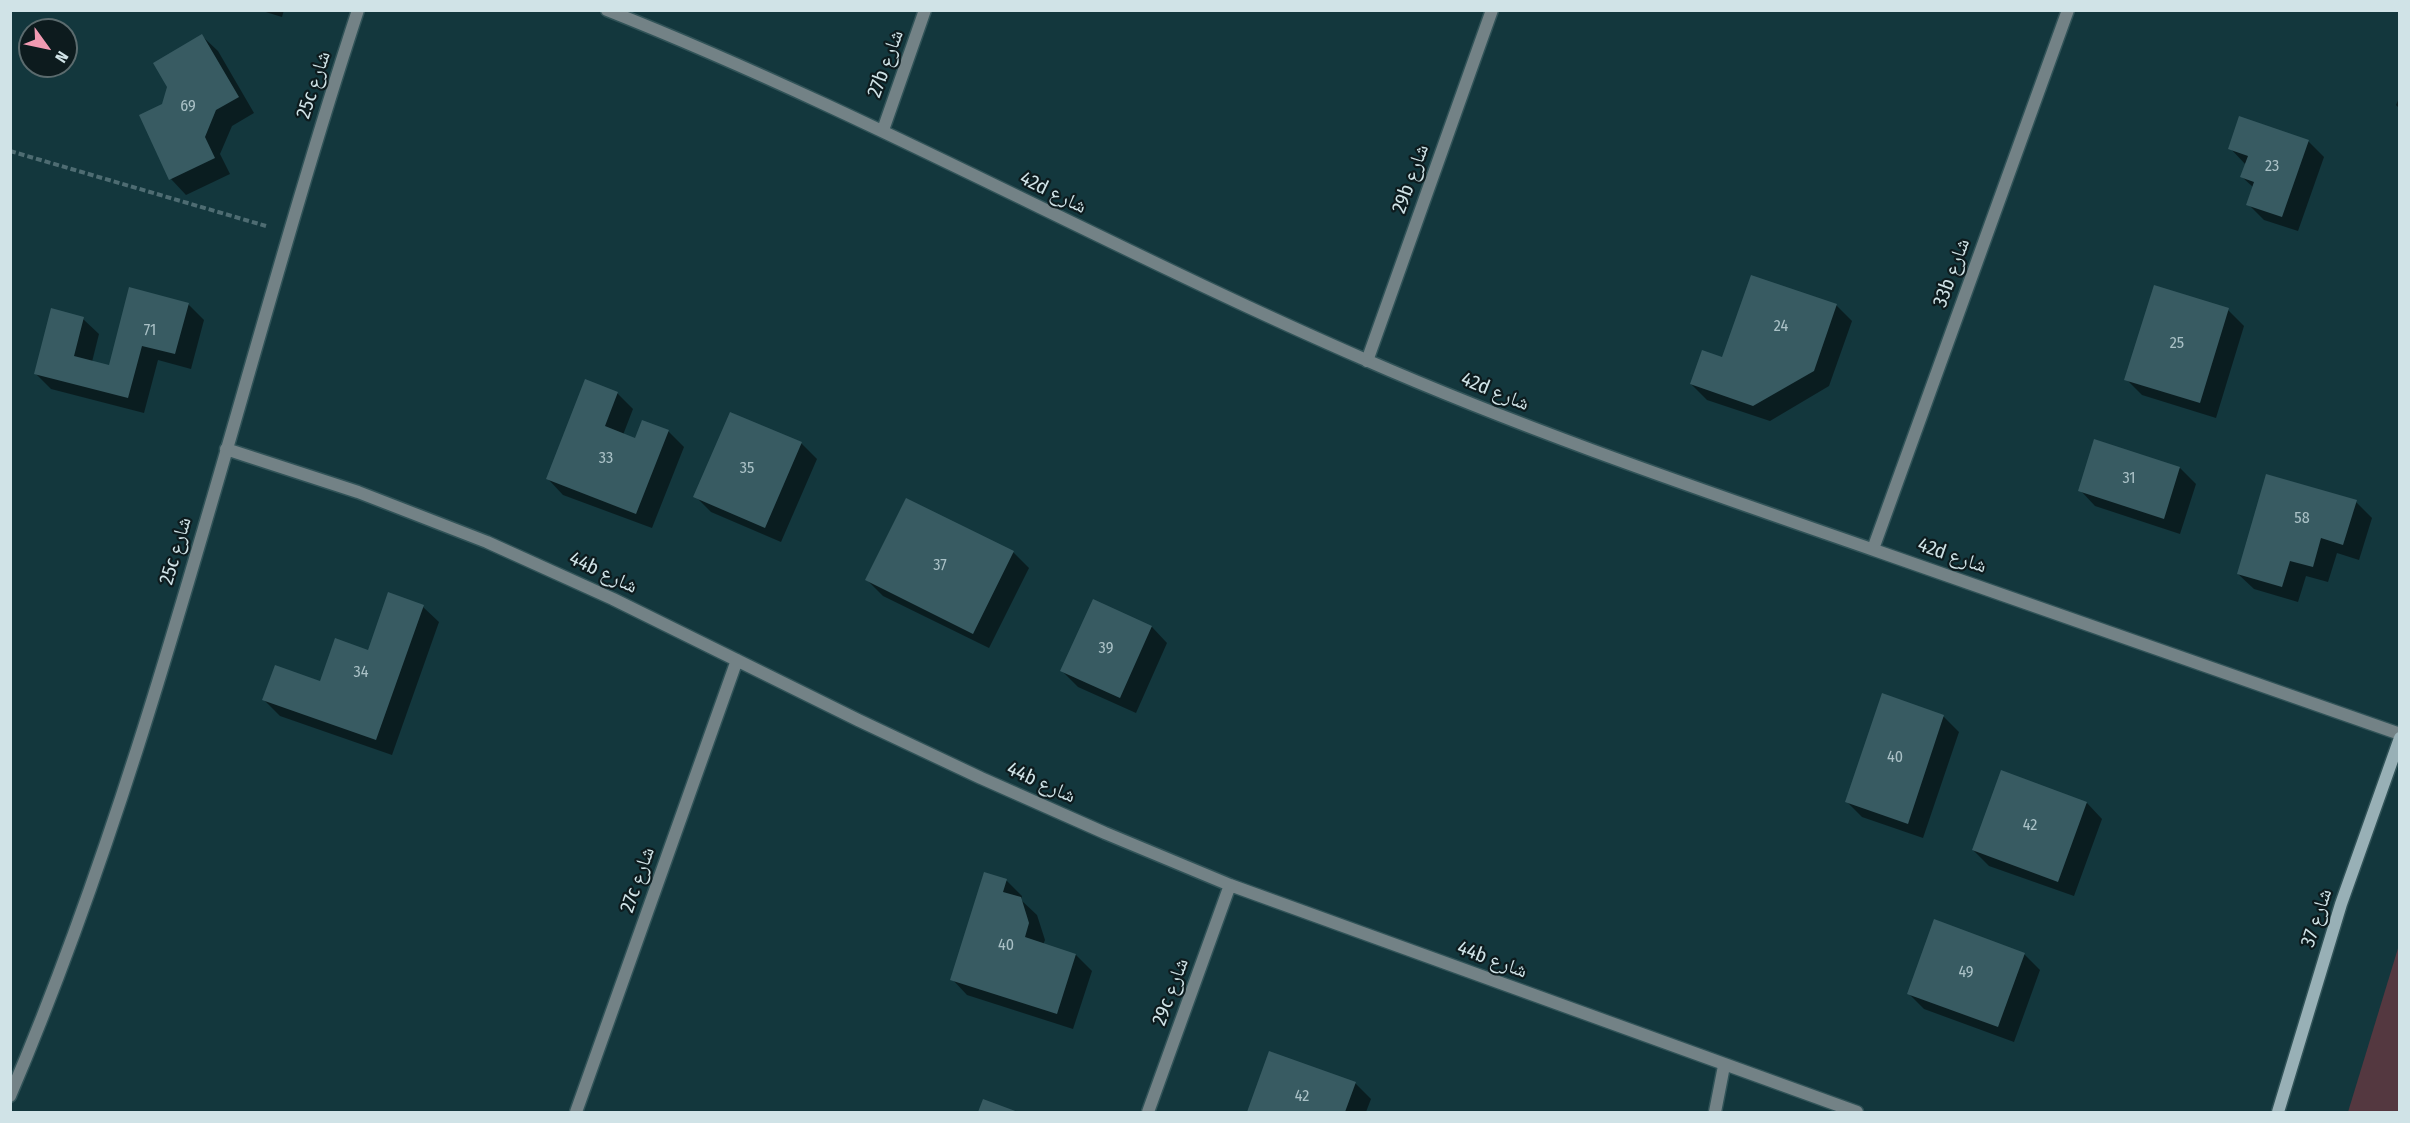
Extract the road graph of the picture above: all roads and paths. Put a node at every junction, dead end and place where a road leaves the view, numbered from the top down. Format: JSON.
{"nodes":[{"id":1,"x":358,"y":10,"type":"edge"},
{"id":2,"x":607,"y":10,"type":"edge"},
{"id":3,"x":926,"y":10,"type":"edge"},
{"id":4,"x":1492,"y":10,"type":"edge"},
{"id":5,"x":2068,"y":10,"type":"edge"},
{"id":6,"x":883,"y":130,"type":"junction"},
{"id":7,"x":10,"y":151,"type":"edge"},
{"id":8,"x":289,"y":232,"type":"junction"},
{"id":9,"x":1367,"y":361,"type":"junction"},
{"id":10,"x":226,"y":449,"type":"junction"},
{"id":11,"x":1873,"y":549,"type":"junction"},
{"id":12,"x":737,"y":660,"type":"junction"},
{"id":13,"x":2400,"y":736,"type":"edge"},
{"id":14,"x":1230,"y":885,"type":"junction"},
{"id":15,"x":1724,"y":1066,"type":"junction"},
{"id":16,"x":10,"y":1096,"type":"edge"},
{"id":17,"x":576,"y":1113,"type":"edge"},
{"id":18,"x":1148,"y":1113,"type":"edge"},
{"id":19,"x":1715,"y":1113,"type":"edge"},
{"id":20,"x":1857,"y":1113,"type":"edge"},
{"id":21,"x":2278,"y":1113,"type":"edge"}],
"edges":[{"from":1,"to":8,"type":"street","name":"25c شارع"},
{"from":2,"to":6,"type":"street","name":"42d شارع"},
{"from":3,"to":6,"type":"street","name":"27b شارع"},
{"from":4,"to":9,"type":"street","name":"29b شارع"},
{"from":5,"to":11,"type":"street","name":"33b شارع"},
{"from":6,"to":9,"type":"street","name":"42d شارع"},
{"from":7,"to":8,"type":"path"},
{"from":8,"to":10,"type":"street","name":"25c شارع"},
{"from":9,"to":11,"type":"street","name":"42d شارع"},
{"from":10,"to":12,"type":"street","name":"44b شارع"},
{"from":10,"to":16,"type":"street","name":"25c شارع"},
{"from":11,"to":13,"type":"street","name":"42d شارع"},
{"from":12,"to":14,"type":"street","name":"44b شارع"},
{"from":12,"to":17,"type":"street","name":"27c شارع"},
{"from":13,"to":21,"type":"street","name":"شارع 37"},
{"from":14,"to":15,"type":"street","name":"44b شارع"},
{"from":14,"to":18,"type":"street","name":"29c شارع"},
{"from":15,"to":19,"type":"street"},
{"from":15,"to":20,"type":"street","name":"44b شارع"}]}
